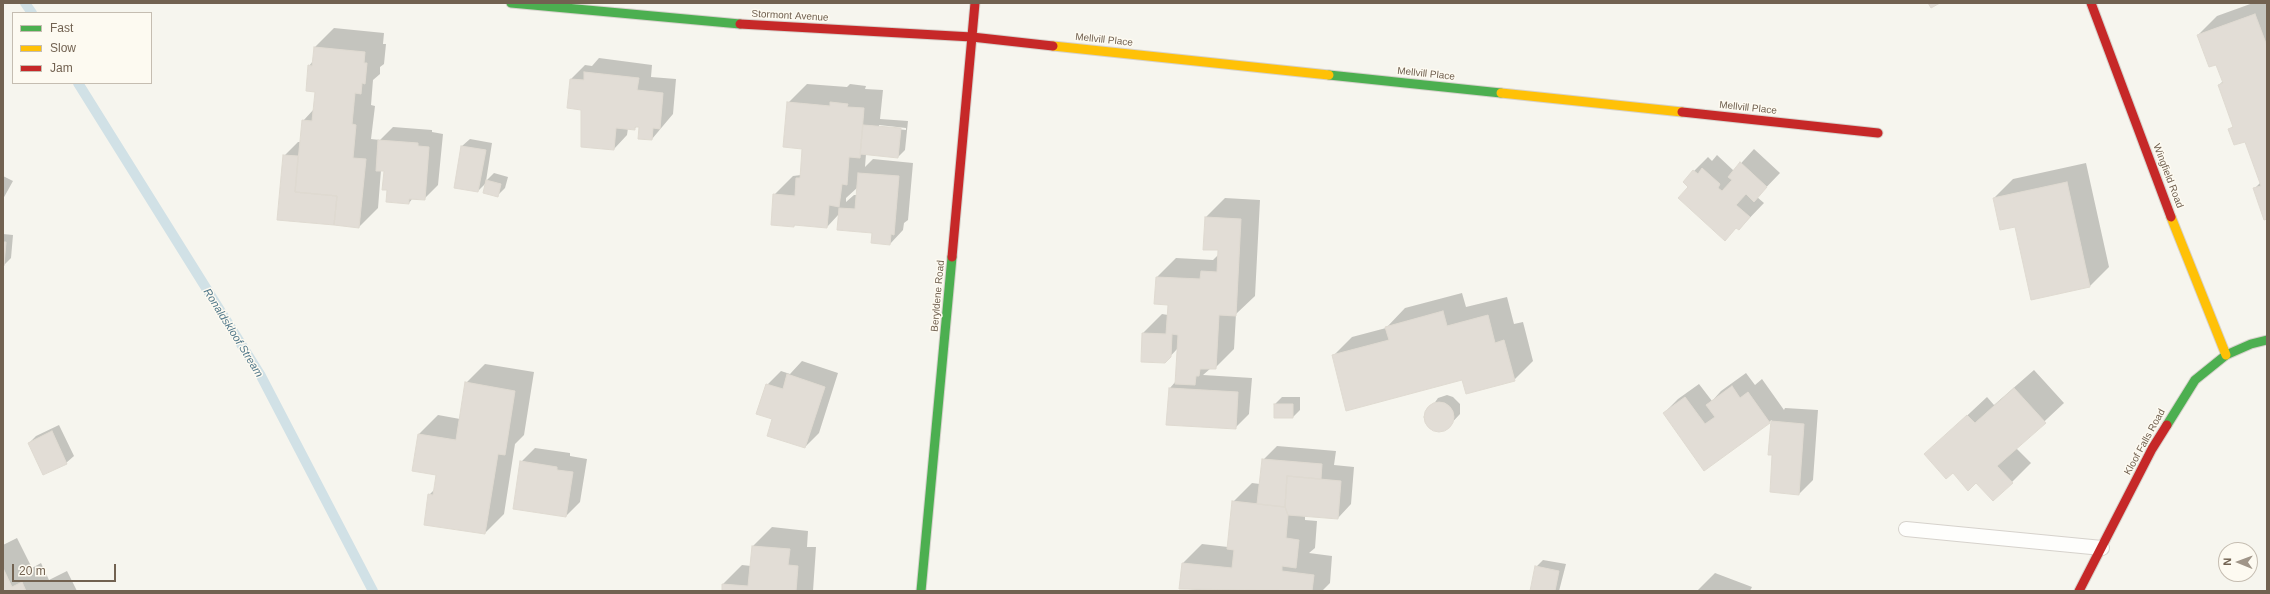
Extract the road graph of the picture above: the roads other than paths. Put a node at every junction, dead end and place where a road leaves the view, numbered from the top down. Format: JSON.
{"nodes":[{"id":1,"x":511,"y":3,"type":"edge"},
{"id":2,"x":975,"y":3,"type":"edge"},
{"id":3,"x":2091,"y":3,"type":"edge"},
{"id":4,"x":972,"y":36,"type":"junction"},
{"id":5,"x":1878,"y":133,"type":"dead end"},
{"id":6,"x":2267,"y":340,"type":"edge"},
{"id":7,"x":2226,"y":355,"type":"junction"},
{"id":8,"x":1906,"y":529,"type":"dead end"},
{"id":9,"x":2102,"y":548,"type":"junction"},
{"id":10,"x":921,"y":591,"type":"edge"},
{"id":11,"x":2079,"y":591,"type":"edge"}],
"edges":[{"from":1,"to":4,"type":"street","name":"Stormont Avenue"},
{"from":2,"to":4,"type":"street","name":"Beryldene Road"},
{"from":3,"to":7,"type":"street","name":"Wingfield Road"},
{"from":4,"to":5,"type":"street","name":"Mellvill Place"},
{"from":4,"to":10,"type":"street","name":"Beryldene Road"},
{"from":6,"to":7,"type":"street","name":"Kloof Falls Road"},
{"from":7,"to":9,"type":"street","name":"Kloof Falls Road"},
{"from":8,"to":9,"type":"lane"},
{"from":9,"to":11,"type":"street","name":"Kloof Falls Road"}]}
